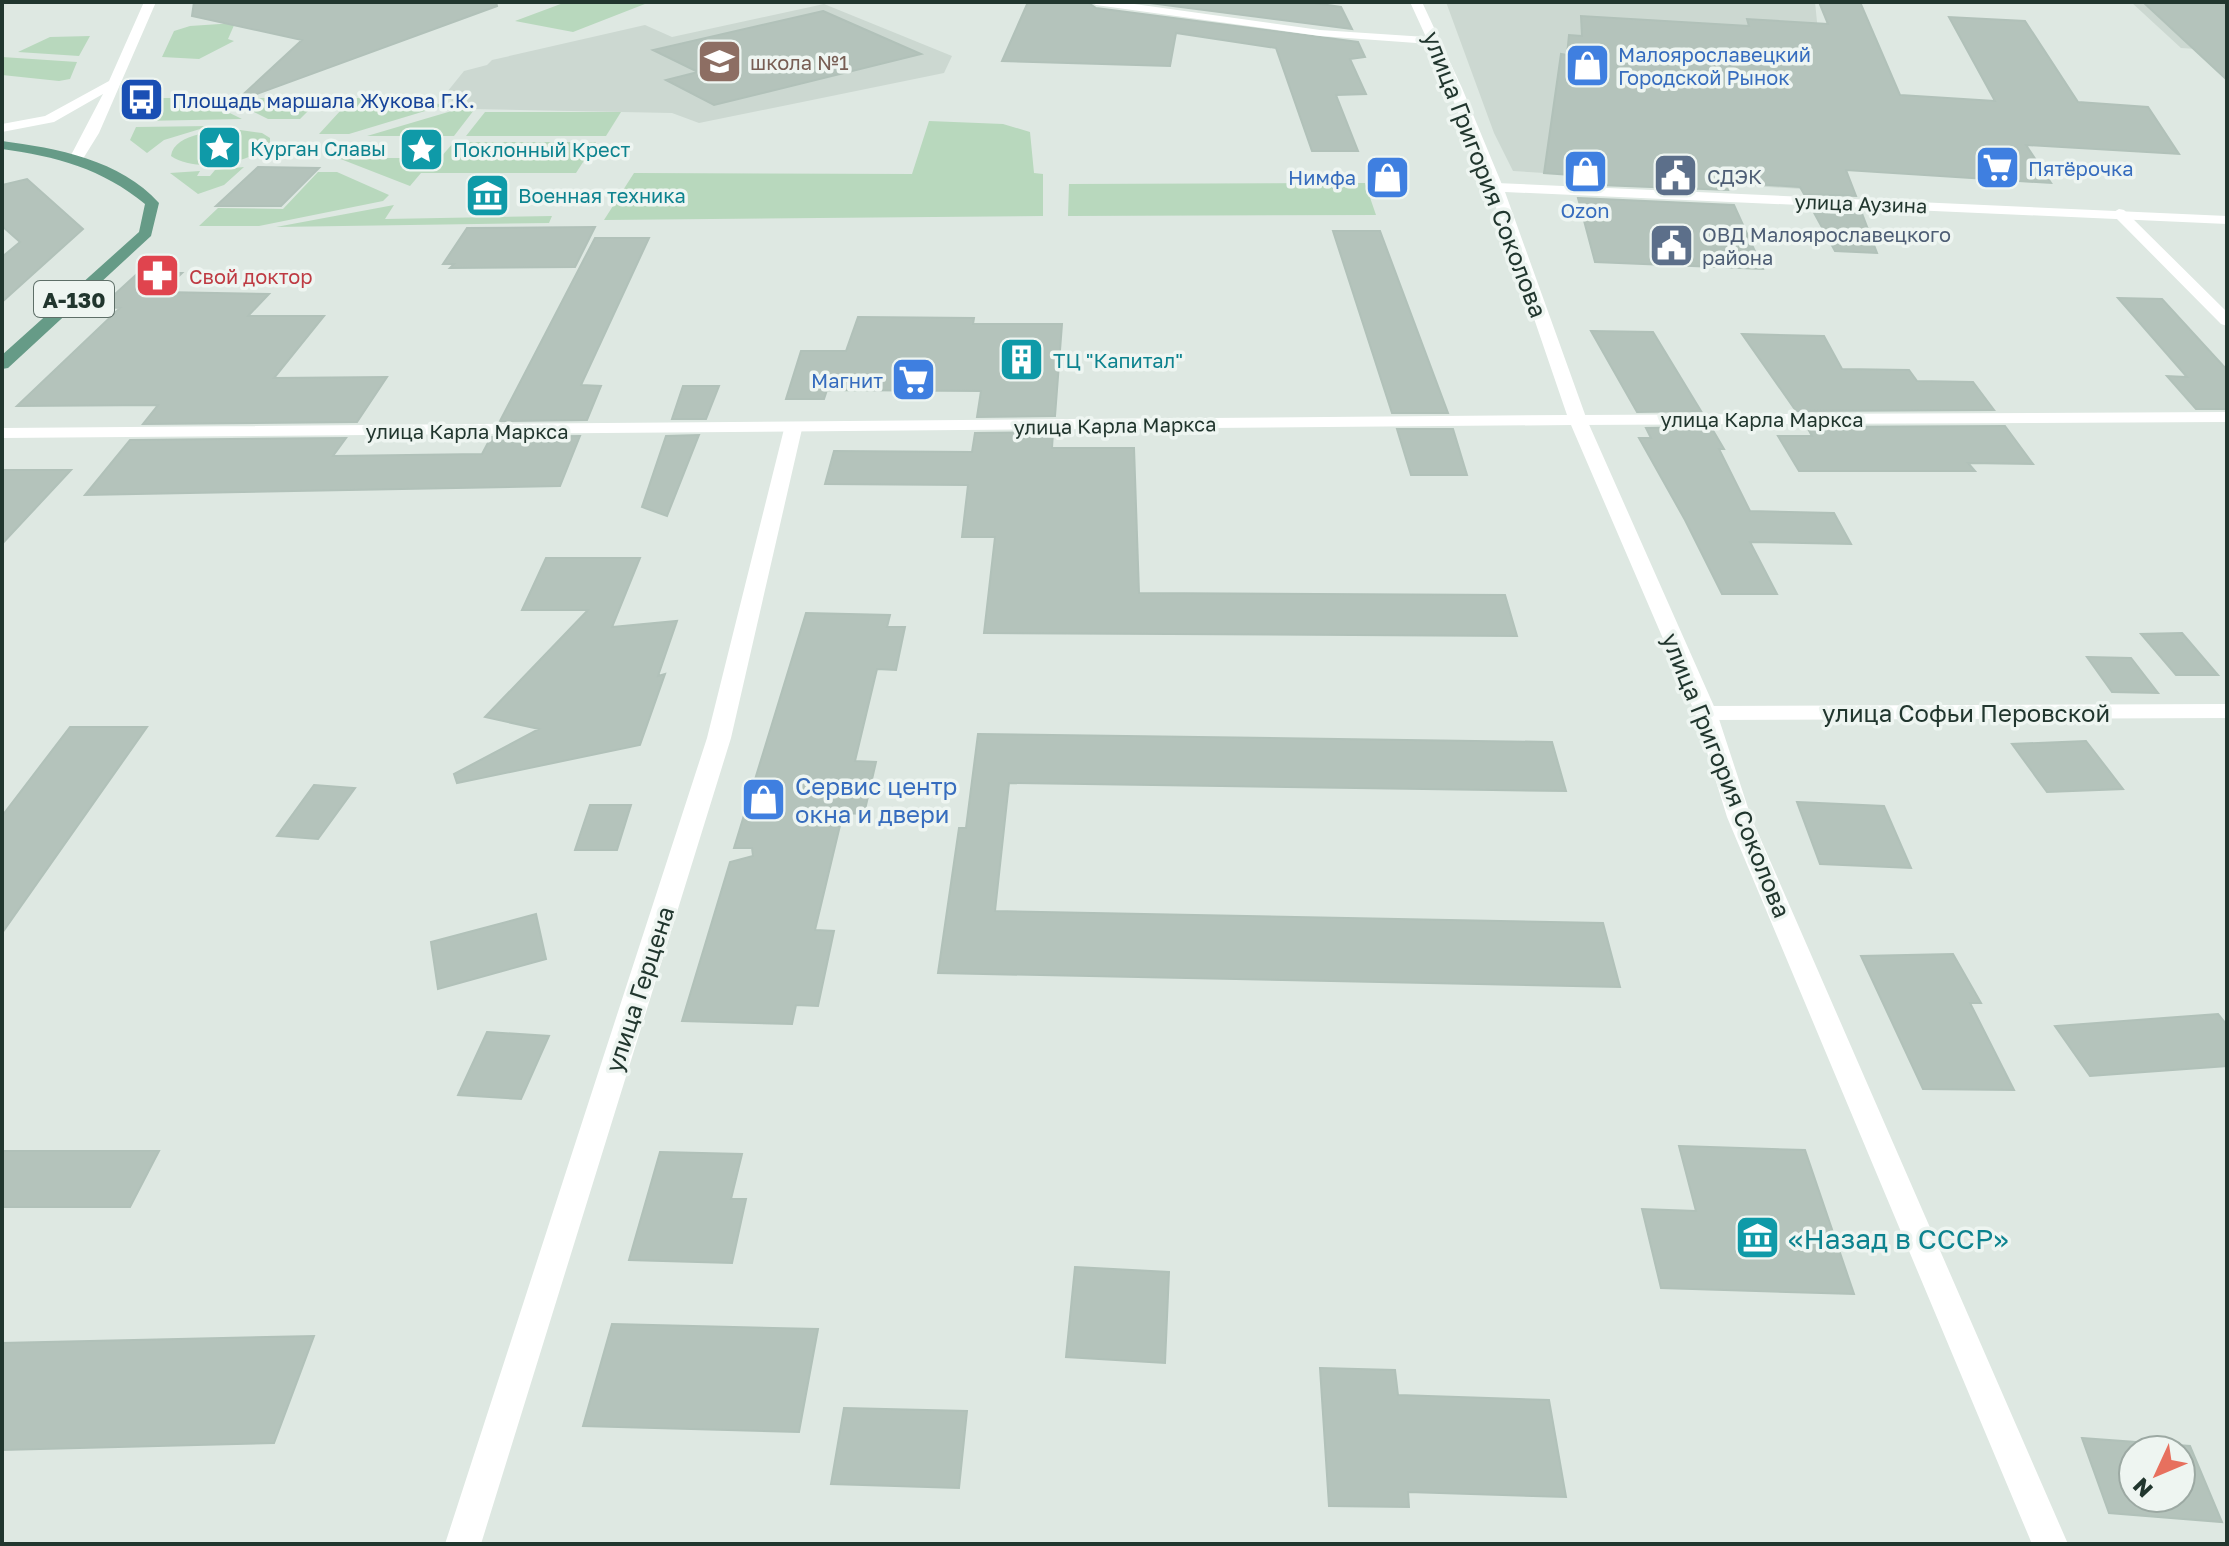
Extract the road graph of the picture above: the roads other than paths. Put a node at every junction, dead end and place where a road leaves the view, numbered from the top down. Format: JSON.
{"nodes":[{"id":1,"x":150,"y":2,"type":"edge"},
{"id":2,"x":1096,"y":2,"type":"edge"},
{"id":3,"x":1416,"y":2,"type":"edge"},
{"id":4,"x":1435,"y":41,"type":"junction"},
{"id":5,"x":112,"y":84,"type":"junction"},
{"id":6,"x":2,"y":128,"type":"edge"},
{"id":7,"x":2,"y":145,"type":"edge"},
{"id":8,"x":76,"y":159,"type":"junction"},
{"id":9,"x":1496,"y":187,"type":"junction"},
{"id":10,"x":2119,"y":213,"type":"junction"},
{"id":11,"x":2227,"y":220,"type":"edge"},
{"id":12,"x":2227,"y":321,"type":"edge"},
{"id":13,"x":2,"y":364,"type":"edge"},
{"id":14,"x":2227,"y":417,"type":"edge"},
{"id":15,"x":1578,"y":420,"type":"junction"},
{"id":16,"x":793,"y":429,"type":"junction"},
{"id":17,"x":2,"y":433,"type":"edge"},
{"id":18,"x":2227,"y":711,"type":"edge"},
{"id":19,"x":1706,"y":713,"type":"junction"},
{"id":20,"x":463,"y":1544,"type":"edge"},
{"id":21,"x":2050,"y":1544,"type":"edge"}],
"edges":[{"from":1,"to":5,"type":"street"},
{"from":2,"to":4,"type":"street"},
{"from":3,"to":4,"type":"street","name":"улица Григория Соколова"},
{"from":4,"to":9,"type":"street","name":"улица Григория Соколова"},
{"from":5,"to":6,"type":"street"},
{"from":5,"to":8,"type":"street"},
{"from":7,"to":8,"type":"main road","number":"А-130"},
{"from":8,"to":13,"type":"main road","number":"А-130"},
{"from":9,"to":10,"type":"street","name":"улица Аузина"},
{"from":9,"to":15,"type":"street","name":"улица Григория Соколова"},
{"from":10,"to":11,"type":"street","name":"улица Аузина"},
{"from":10,"to":12,"type":"street"},
{"from":14,"to":15,"type":"street","name":"улица Карла Маркса"},
{"from":15,"to":16,"type":"street","name":"улица Карла Маркса"},
{"from":15,"to":19,"type":"street","name":"улица Григория Соколова"},
{"from":16,"to":17,"type":"street","name":"улица Карла Маркса"},
{"from":16,"to":20,"type":"street","name":"улица Герцена"},
{"from":18,"to":19,"type":"street","name":"улица Софьи Перовской"},
{"from":19,"to":21,"type":"street","name":"улица Григория Соколова"}]}
